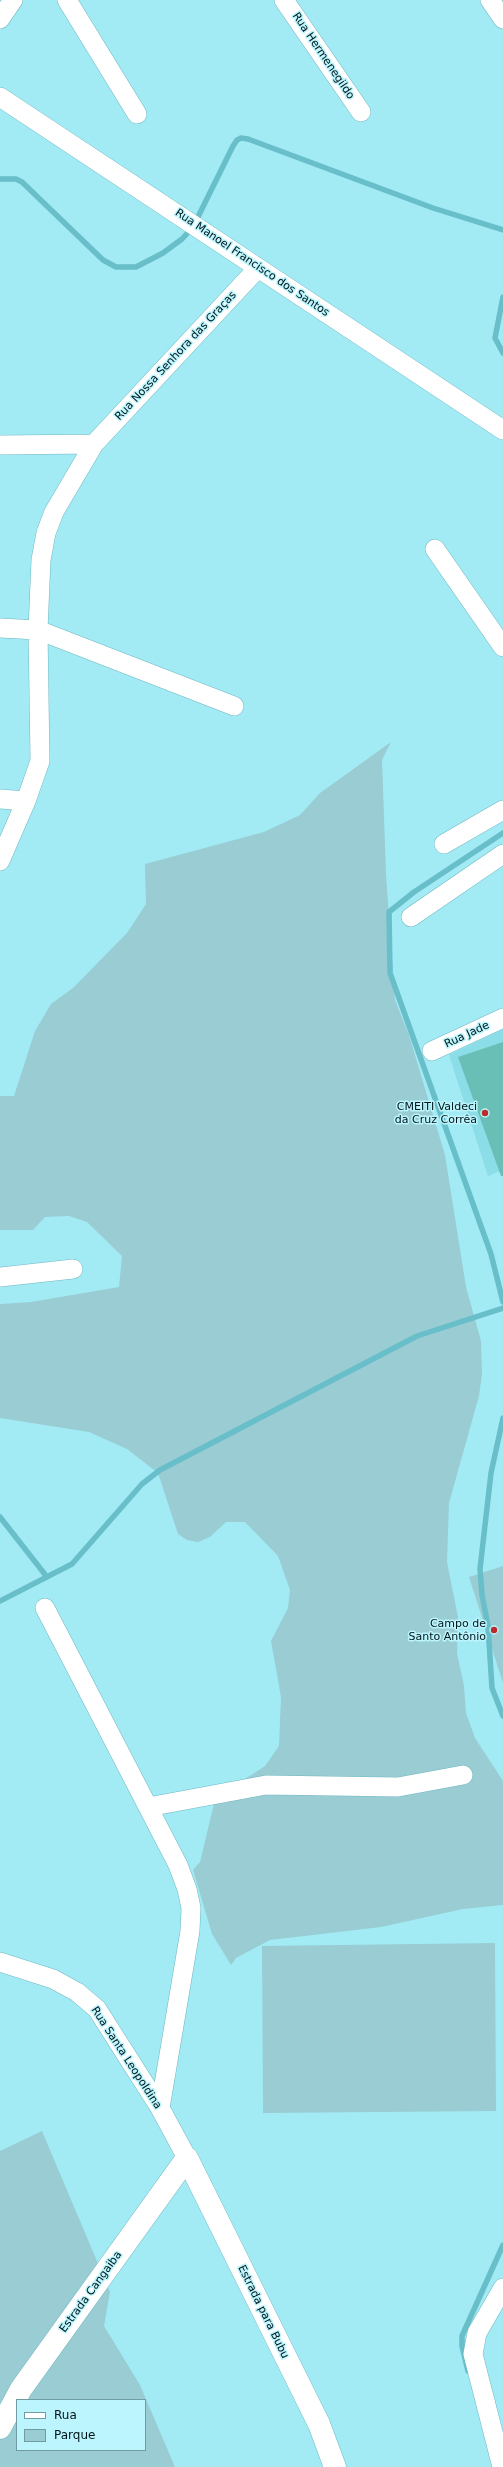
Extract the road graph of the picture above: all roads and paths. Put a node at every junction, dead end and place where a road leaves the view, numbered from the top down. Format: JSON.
{"nodes":[{"id":1,"x":14,"y":0,"type":"edge"},
{"id":2,"x":67,"y":0,"type":"edge"},
{"id":3,"x":284,"y":0,"type":"edge"},
{"id":4,"x":490,"y":0,"type":"edge"},
{"id":5,"x":0,"y":19,"type":"edge"},
{"id":6,"x":503,"y":19,"type":"edge"},
{"id":7,"x":0,"y":97,"type":"edge"},
{"id":8,"x":361,"y":112,"type":"dead end"},
{"id":9,"x":137,"y":114,"type":"dead end"},
{"id":10,"x":258,"y":268,"type":"junction"},
{"id":11,"x":503,"y":430,"type":"edge"},
{"id":12,"x":94,"y":444,"type":"junction"},
{"id":13,"x":0,"y":445,"type":"edge"},
{"id":14,"x":436,"y":549,"type":"dead end"},
{"id":15,"x":0,"y":628,"type":"edge"},
{"id":16,"x":38,"y":630,"type":"junction"},
{"id":17,"x":503,"y":647,"type":"edge"},
{"id":18,"x":234,"y":706,"type":"dead end"},
{"id":19,"x":0,"y":799,"type":"edge"},
{"id":20,"x":26,"y":801,"type":"junction"},
{"id":21,"x":503,"y":810,"type":"edge"},
{"id":22,"x":444,"y":844,"type":"dead end"},
{"id":23,"x":503,"y":854,"type":"edge"},
{"id":24,"x":0,"y":861,"type":"edge"},
{"id":25,"x":411,"y":917,"type":"dead end"},
{"id":26,"x":503,"y":1018,"type":"edge"},
{"id":27,"x":432,"y":1051,"type":"dead end"},
{"id":28,"x":73,"y":1269,"type":"dead end"},
{"id":29,"x":0,"y":1276,"type":"edge"},
{"id":30,"x":45,"y":1608,"type":"dead end"},
{"id":31,"x":463,"y":1775,"type":"dead end"},
{"id":32,"x":148,"y":1807,"type":"junction"},
{"id":33,"x":0,"y":1962,"type":"edge"},
{"id":34,"x":160,"y":2108,"type":"junction"},
{"id":35,"x":186,"y":2158,"type":"junction"},
{"id":36,"x":503,"y":2288,"type":"edge"},
{"id":37,"x":0,"y":2428,"type":"edge"},
{"id":38,"x":335,"y":2467,"type":"edge"},
{"id":39,"x":502,"y":2467,"type":"edge"}],
"edges":[{"from":1,"to":5,"type":"street"},
{"from":2,"to":9,"type":"street"},
{"from":3,"to":8,"type":"street","name":"Rua Hermenegildo"},
{"from":4,"to":6,"type":"street"},
{"from":7,"to":10,"type":"street","name":"Rua Manoel Francisco dos Santos"},
{"from":10,"to":11,"type":"street","name":"Rua Manoel Francisco dos Santos"},
{"from":10,"to":12,"type":"street","name":"Rua Nossa Senhora das Graças"},
{"from":12,"to":13,"type":"street"},
{"from":12,"to":16,"type":"street","name":"Rua Nossa Senhora das Graças"},
{"from":14,"to":17,"type":"street"},
{"from":15,"to":16,"type":"street"},
{"from":16,"to":18,"type":"street"},
{"from":16,"to":20,"type":"street","name":"Rua Nossa Senhora das Graças"},
{"from":19,"to":20,"type":"street"},
{"from":20,"to":24,"type":"street"},
{"from":21,"to":22,"type":"street"},
{"from":23,"to":25,"type":"street"},
{"from":26,"to":27,"type":"street","name":"Rua Jade"},
{"from":28,"to":29,"type":"street"},
{"from":30,"to":32,"type":"street"},
{"from":31,"to":32,"type":"street"},
{"from":32,"to":34,"type":"street"},
{"from":33,"to":34,"type":"street","name":"Rua Santa Leopoldina"},
{"from":34,"to":35,"type":"street","name":"Rua Santa Leopoldina"},
{"from":35,"to":37,"type":"street","name":"Estrada Cangaiba"},
{"from":35,"to":38,"type":"street","name":"Estrada para Bubu"},
{"from":36,"to":39,"type":"street"}]}
